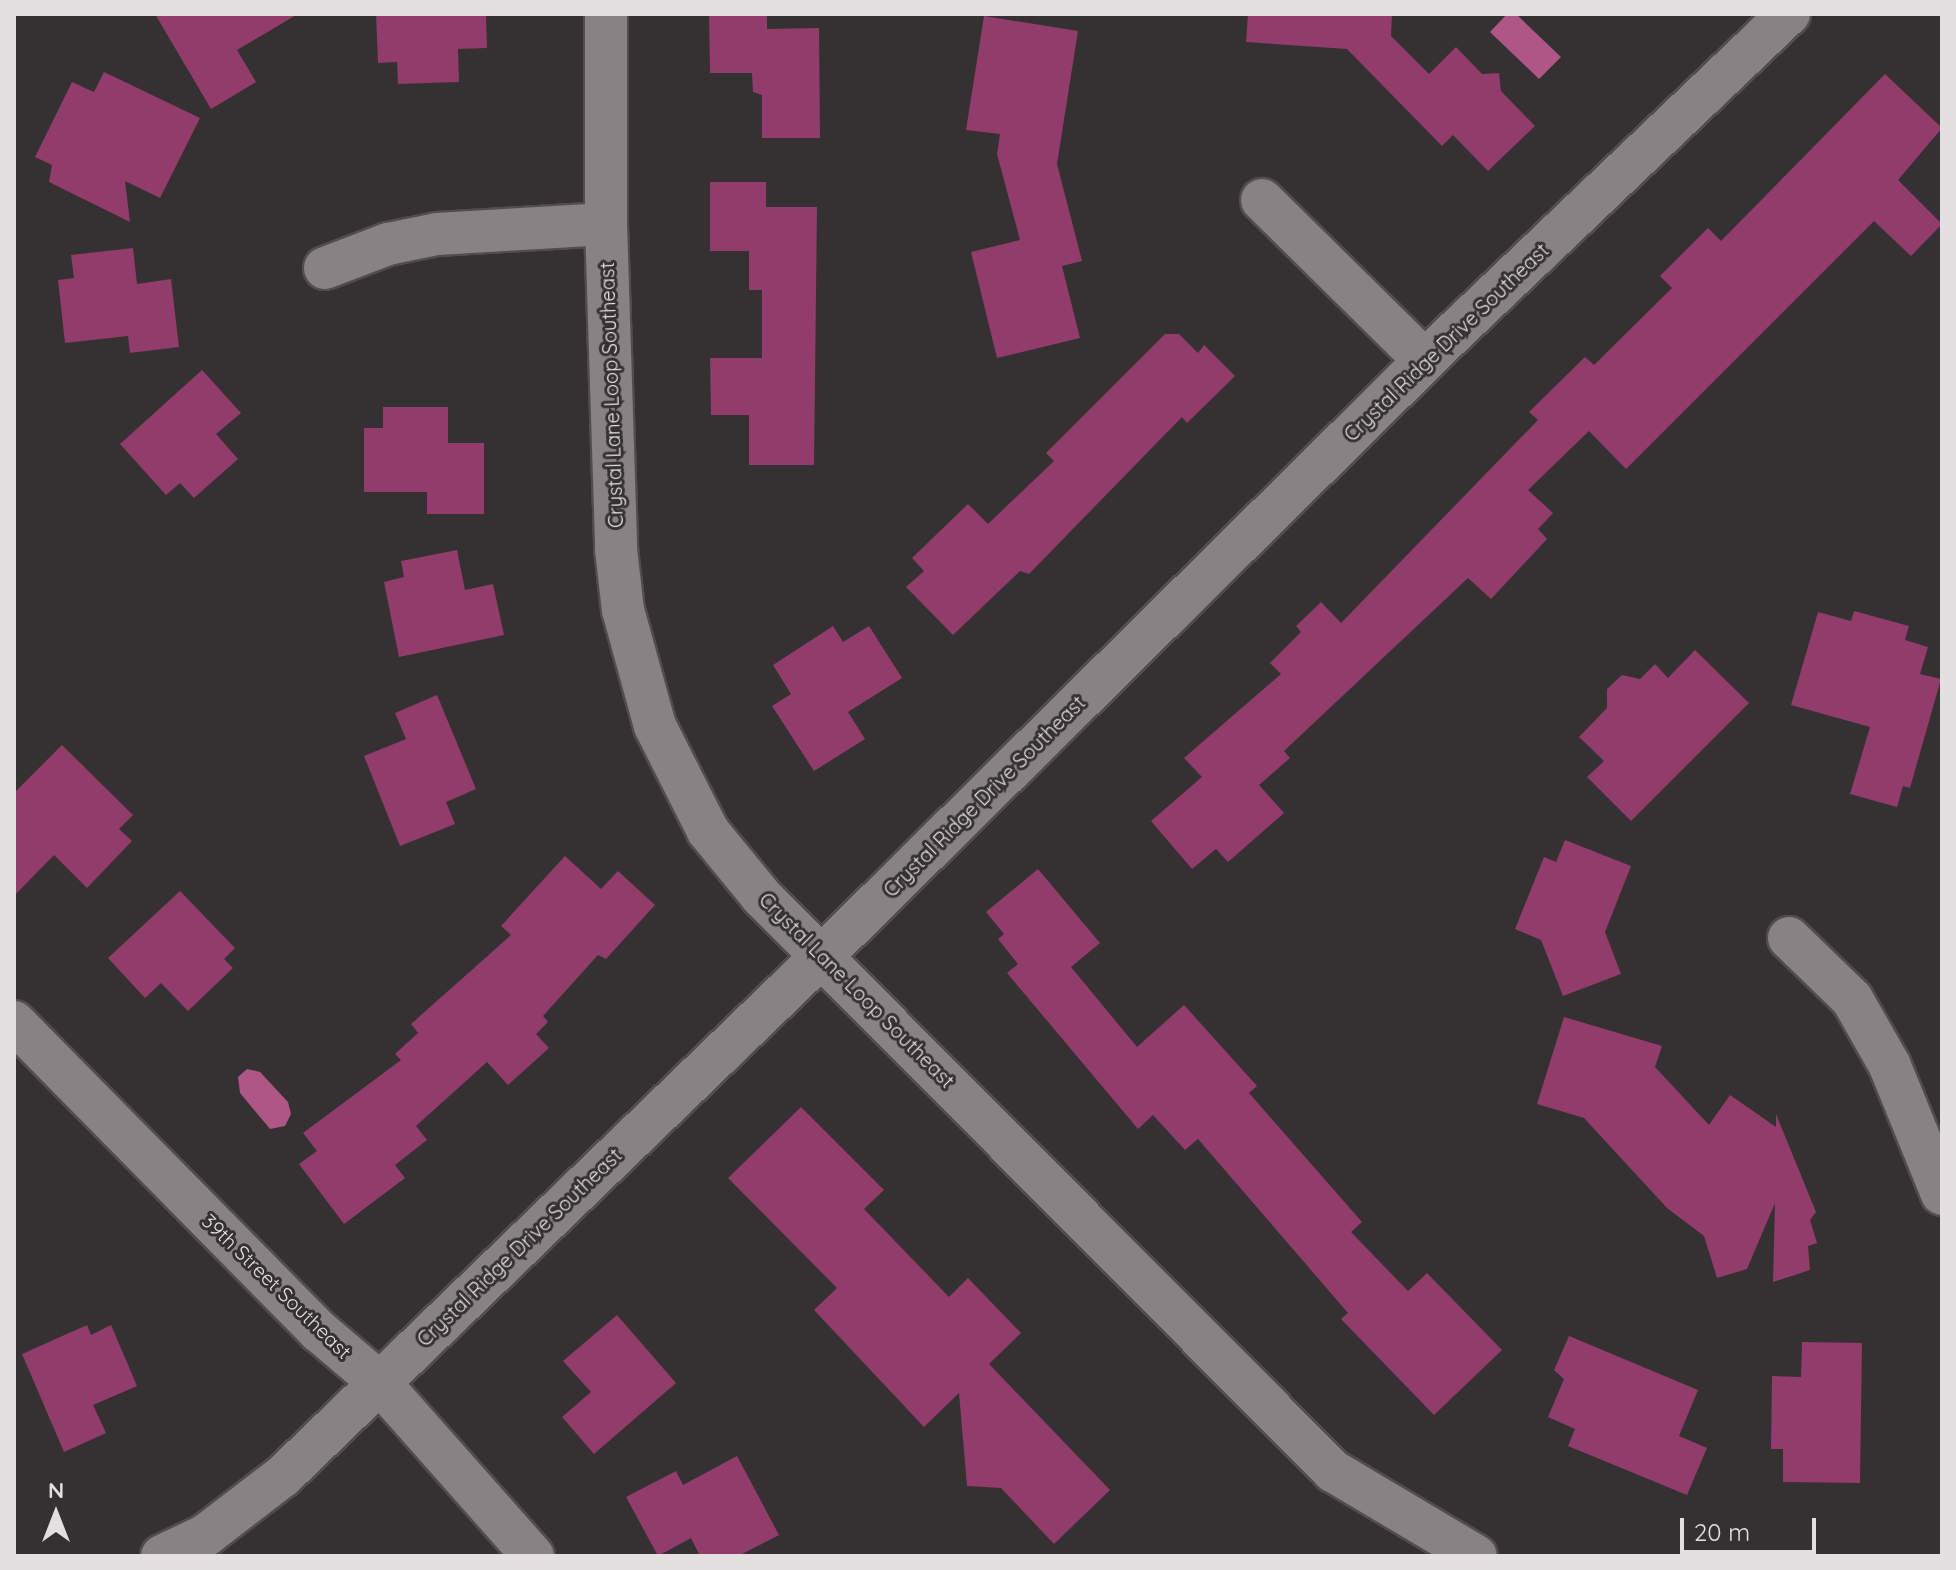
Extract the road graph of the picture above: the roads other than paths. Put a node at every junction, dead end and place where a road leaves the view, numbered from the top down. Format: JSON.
{"nodes":[{"id":1,"x":606,"y":14,"type":"edge"},
{"id":2,"x":1789,"y":14,"type":"edge"},
{"id":3,"x":1262,"y":200,"type":"dead end"},
{"id":4,"x":606,"y":224,"type":"junction"},
{"id":5,"x":325,"y":268,"type":"dead end"},
{"id":6,"x":1425,"y":361,"type":"junction"},
{"id":7,"x":1789,"y":938,"type":"dead end"},
{"id":8,"x":823,"y":955,"type":"junction"},
{"id":9,"x":14,"y":1022,"type":"edge"},
{"id":10,"x":1942,"y":1194,"type":"edge"},
{"id":11,"x":379,"y":1382,"type":"junction"},
{"id":12,"x":162,"y":1556,"type":"edge"},
{"id":13,"x":533,"y":1556,"type":"edge"},
{"id":14,"x":1476,"y":1556,"type":"edge"}],
"edges":[{"from":1,"to":4,"type":"street","name":"Crystal Lane Loop Southeast"},
{"from":2,"to":6,"type":"street","name":"Crystal Ridge Drive Southeast"},
{"from":3,"to":6,"type":"street"},
{"from":4,"to":5,"type":"street"},
{"from":4,"to":8,"type":"street","name":"Crystal Lane Loop Southeast"},
{"from":6,"to":8,"type":"street","name":"Crystal Ridge Drive Southeast"},
{"from":7,"to":10,"type":"street"},
{"from":8,"to":11,"type":"street","name":"Crystal Ridge Drive Southeast"},
{"from":8,"to":14,"type":"street","name":"Crystal Lane Loop Southeast"},
{"from":9,"to":11,"type":"street","name":"39th Street Southeast"},
{"from":11,"to":12,"type":"street","name":"Crystal Ridge Drive Southeast"},
{"from":11,"to":13,"type":"street","name":"39th Street Southeast"}]}
